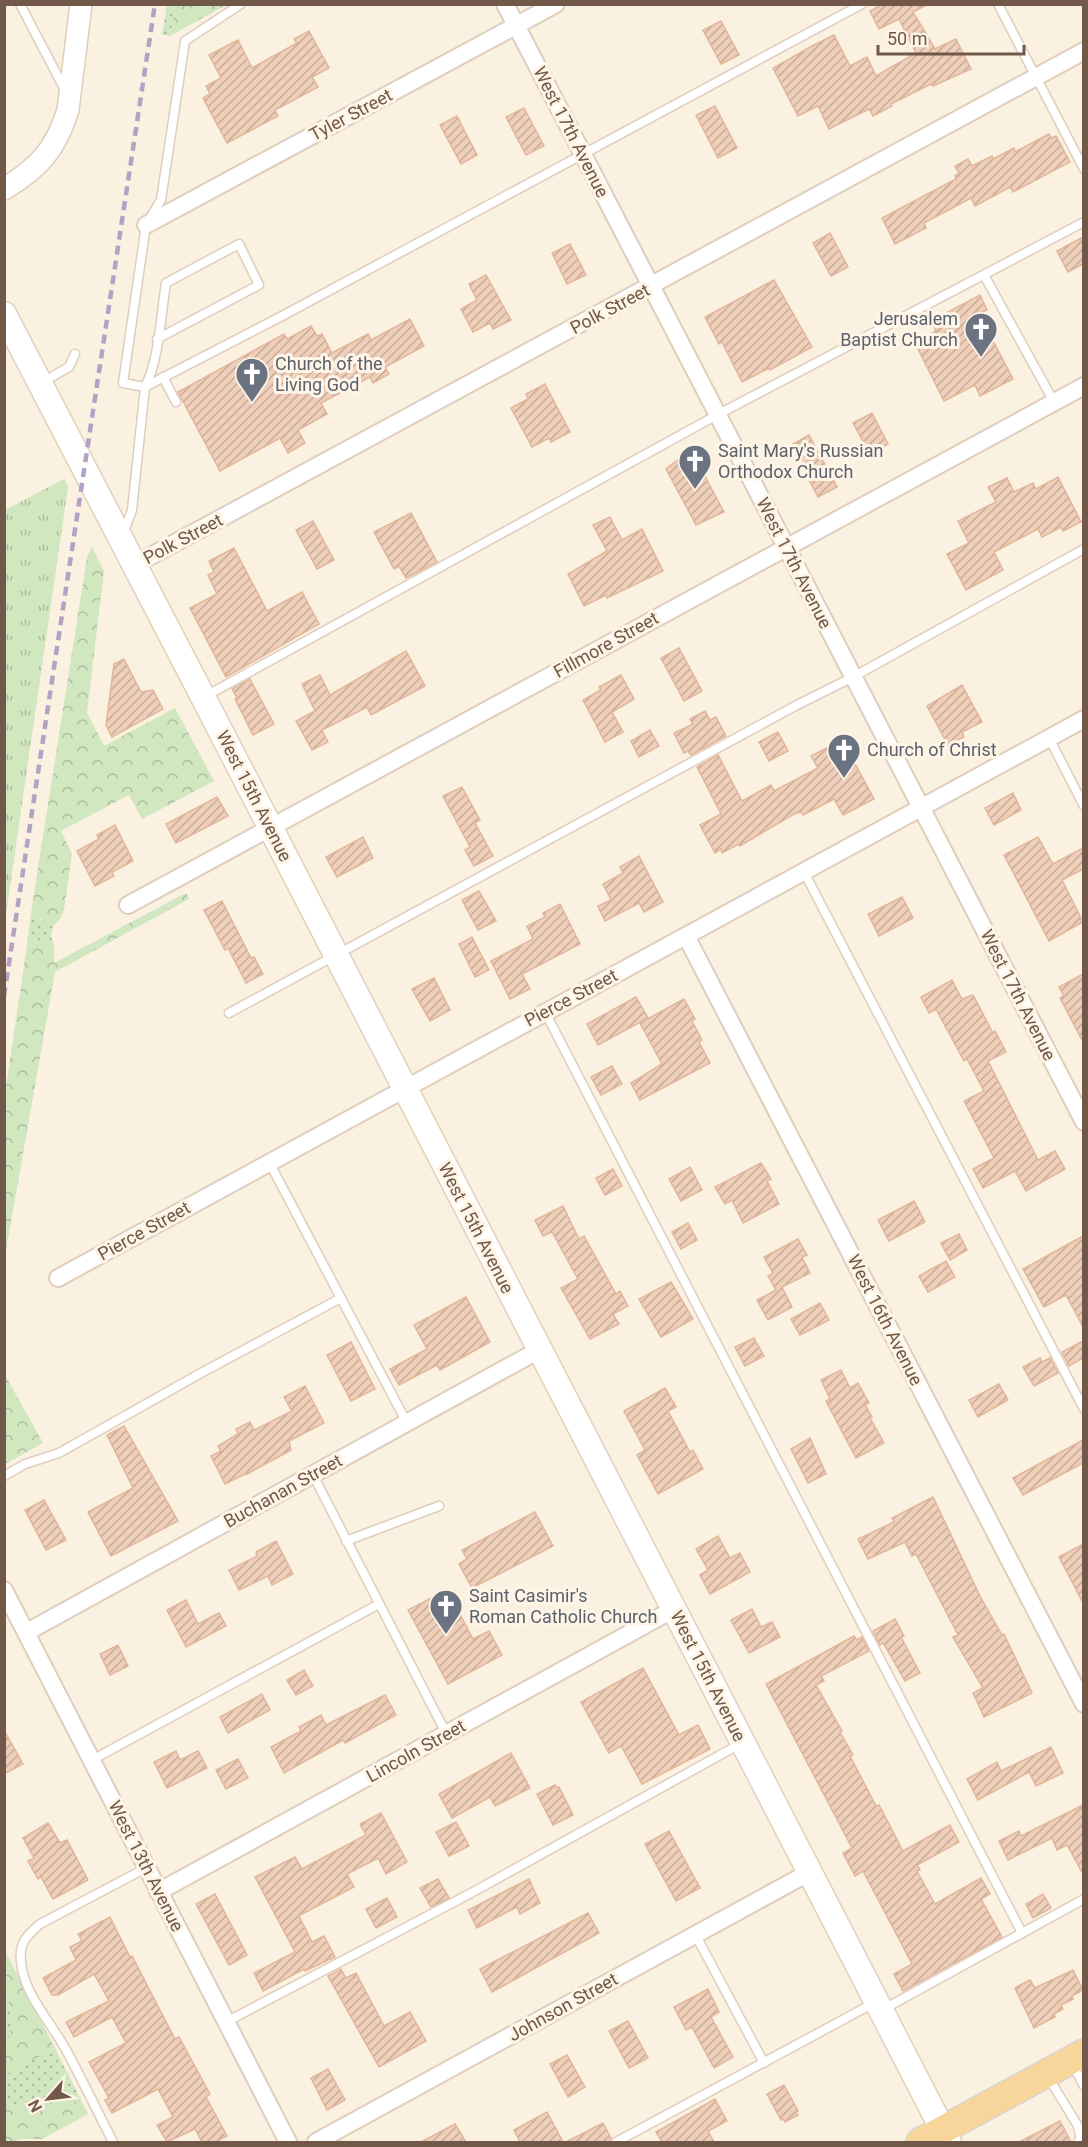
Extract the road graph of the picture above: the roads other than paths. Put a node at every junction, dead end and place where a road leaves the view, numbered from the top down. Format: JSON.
{"nodes":[{"id":1,"x":20,"y":4,"type":"edge"},
{"id":2,"x":81,"y":4,"type":"edge"},
{"id":3,"x":241,"y":4,"type":"edge"},
{"id":4,"x":505,"y":4,"type":"edge"},
{"id":5,"x":556,"y":4,"type":"edge"},
{"id":6,"x":862,"y":4,"type":"edge"},
{"id":7,"x":998,"y":4,"type":"edge"},
{"id":8,"x":516,"y":26,"type":"junction"},
{"id":9,"x":1083,"y":51,"type":"edge"},
{"id":10,"x":1035,"y":77,"type":"junction"},
{"id":11,"x":70,"y":98,"type":"junction"},
{"id":12,"x":582,"y":154,"type":"junction"},
{"id":13,"x":1083,"y":169,"type":"edge"},
{"id":14,"x":4,"y":189,"type":"edge"},
{"id":15,"x":1083,"y":222,"type":"edge"},
{"id":16,"x":146,"y":225,"type":"junction"},
{"id":17,"x":984,"y":275,"type":"junction"},
{"id":18,"x":651,"y":287,"type":"junction"},
{"id":19,"x":4,"y":314,"type":"edge"},
{"id":20,"x":157,"y":339,"type":"junction"},
{"id":21,"x":75,"y":354,"type":"dead end"},
{"id":22,"x":163,"y":377,"type":"junction"},
{"id":23,"x":41,"y":383,"type":"junction"},
{"id":24,"x":1083,"y":386,"type":"edge"},
{"id":25,"x":145,"y":387,"type":"junction"},
{"id":26,"x":176,"y":402,"type":"dead end"},
{"id":27,"x":1054,"y":402,"type":"junction"},
{"id":28,"x":717,"y":415,"type":"junction"},
{"id":29,"x":122,"y":537,"type":"junction"},
{"id":30,"x":786,"y":547,"type":"junction"},
{"id":31,"x":1083,"y":549,"type":"edge"},
{"id":32,"x":136,"y":564,"type":"junction"},
{"id":33,"x":853,"y":677,"type":"junction"},
{"id":34,"x":204,"y":698,"type":"junction"},
{"id":35,"x":1083,"y":719,"type":"edge"},
{"id":36,"x":1049,"y":738,"type":"junction"},
{"id":37,"x":1083,"y":806,"type":"edge"},
{"id":38,"x":921,"y":808,"type":"junction"},
{"id":39,"x":270,"y":828,"type":"junction"},
{"id":40,"x":804,"y":872,"type":"junction"},
{"id":41,"x":128,"y":905,"type":"dead end"},
{"id":42,"x":686,"y":936,"type":"junction"},
{"id":43,"x":337,"y":956,"type":"junction"},
{"id":44,"x":545,"y":1012,"type":"junction"},
{"id":45,"x":229,"y":1013,"type":"dead end"},
{"id":46,"x":404,"y":1088,"type":"junction"},
{"id":47,"x":1083,"y":1122,"type":"edge"},
{"id":48,"x":269,"y":1162,"type":"junction"},
{"id":49,"x":58,"y":1278,"type":"dead end"},
{"id":50,"x":341,"y":1298,"type":"junction"},
{"id":51,"x":539,"y":1350,"type":"junction"},
{"id":52,"x":1083,"y":1409,"type":"edge"},
{"id":53,"x":407,"y":1423,"type":"junction"},
{"id":54,"x":4,"y":1476,"type":"edge"},
{"id":55,"x":313,"y":1476,"type":"junction"},
{"id":56,"x":439,"y":1506,"type":"dead end"},
{"id":57,"x":346,"y":1541,"type":"junction"},
{"id":58,"x":4,"y":1590,"type":"edge"},
{"id":59,"x":380,"y":1605,"type":"junction"},
{"id":60,"x":674,"y":1609,"type":"junction"},
{"id":61,"x":27,"y":1632,"type":"junction"},
{"id":62,"x":1083,"y":1704,"type":"edge"},
{"id":63,"x":447,"y":1735,"type":"junction"},
{"id":64,"x":742,"y":1742,"type":"junction"},
{"id":65,"x":92,"y":1760,"type":"junction"},
{"id":66,"x":146,"y":1868,"type":"junction"},
{"id":67,"x":810,"y":1872,"type":"junction"},
{"id":68,"x":158,"y":1892,"type":"junction"},
{"id":69,"x":1083,"y":1899,"type":"edge"},
{"id":70,"x":1022,"y":1933,"type":"junction"},
{"id":71,"x":695,"y":1934,"type":"junction"},
{"id":72,"x":879,"y":2006,"type":"junction"},
{"id":73,"x":226,"y":2022,"type":"junction"},
{"id":74,"x":1077,"y":2057,"type":"edge"},
{"id":75,"x":764,"y":2062,"type":"junction"},
{"id":76,"x":1046,"y":2074,"type":"junction"},
{"id":77,"x":1083,"y":2086,"type":"edge"},
{"id":78,"x":634,"y":2133,"type":"junction"},
{"id":79,"x":938,"y":2138,"type":"edge"},
{"id":80,"x":113,"y":2142,"type":"edge"},
{"id":81,"x":288,"y":2142,"type":"edge"},
{"id":82,"x":316,"y":2142,"type":"edge"},
{"id":83,"x":616,"y":2142,"type":"edge"},
{"id":84,"x":640,"y":2142,"type":"edge"},
{"id":85,"x":1078,"y":2142,"type":"edge"}],
"edges":[{"from":1,"to":11,"type":"lane"},
{"from":2,"to":11,"type":"street"},
{"from":3,"to":16,"type":"lane"},
{"from":4,"to":8,"type":"street","name":"West 17th Avenue"},
{"from":5,"to":8,"type":"street","name":"Tyler Street"},
{"from":6,"to":12,"type":"lane"},
{"from":7,"to":10,"type":"lane"},
{"from":8,"to":12,"type":"street","name":"West 17th Avenue"},
{"from":8,"to":16,"type":"street","name":"Tyler Street"},
{"from":9,"to":10,"type":"street","name":"Polk Street"},
{"from":10,"to":13,"type":"lane"},
{"from":10,"to":18,"type":"street","name":"Polk Street"},
{"from":11,"to":14,"type":"street"},
{"from":12,"to":18,"type":"street","name":"West 17th Avenue"},
{"from":12,"to":22,"type":"lane"},
{"from":15,"to":17,"type":"lane"},
{"from":16,"to":25,"type":"lane"},
{"from":17,"to":27,"type":"lane"},
{"from":17,"to":28,"type":"lane"},
{"from":18,"to":28,"type":"street","name":"West 17th Avenue"},
{"from":18,"to":32,"type":"street","name":"Polk Street"},
{"from":19,"to":23,"type":"main road","name":"West 15th Avenue"},
{"from":20,"to":20,"type":"lane"},
{"from":20,"to":25,"type":"lane"},
{"from":21,"to":23,"type":"lane"},
{"from":22,"to":25,"type":"lane"},
{"from":22,"to":26,"type":"lane"},
{"from":23,"to":29,"type":"main road","name":"West 15th Avenue"},
{"from":24,"to":27,"type":"street","name":"Fillmore Street"},
{"from":25,"to":29,"type":"lane"},
{"from":27,"to":30,"type":"street","name":"Fillmore Street"},
{"from":28,"to":30,"type":"street","name":"West 17th Avenue"},
{"from":28,"to":34,"type":"lane"},
{"from":29,"to":32,"type":"main road","name":"West 15th Avenue"},
{"from":30,"to":33,"type":"street","name":"West 17th Avenue"},
{"from":30,"to":39,"type":"street","name":"Fillmore Street"},
{"from":31,"to":33,"type":"lane"},
{"from":32,"to":34,"type":"main road","name":"West 15th Avenue"},
{"from":33,"to":38,"type":"street","name":"West 17th Avenue"},
{"from":33,"to":43,"type":"lane"},
{"from":34,"to":39,"type":"main road","name":"West 15th Avenue"},
{"from":35,"to":36,"type":"street","name":"Pierce Street"},
{"from":36,"to":37,"type":"lane"},
{"from":36,"to":38,"type":"street","name":"Pierce Street"},
{"from":38,"to":40,"type":"street","name":"Pierce Street"},
{"from":38,"to":47,"type":"street","name":"West 17th Avenue"},
{"from":39,"to":41,"type":"street","name":"Fillmore Street"},
{"from":39,"to":43,"type":"main road","name":"West 15th Avenue"},
{"from":40,"to":42,"type":"street","name":"Pierce Street"},
{"from":40,"to":52,"type":"lane"},
{"from":42,"to":44,"type":"street","name":"Pierce Street"},
{"from":42,"to":62,"type":"street","name":"West 16th Avenue"},
{"from":43,"to":45,"type":"lane"},
{"from":43,"to":46,"type":"main road","name":"West 15th Avenue"},
{"from":44,"to":46,"type":"street","name":"Pierce Street"},
{"from":44,"to":70,"type":"lane"},
{"from":46,"to":48,"type":"street","name":"Pierce Street"},
{"from":46,"to":51,"type":"main road","name":"West 15th Avenue"},
{"from":48,"to":49,"type":"street","name":"Pierce Street"},
{"from":48,"to":50,"type":"lane"},
{"from":50,"to":53,"type":"lane"},
{"from":50,"to":54,"type":"lane"},
{"from":51,"to":53,"type":"street","name":"Buchanan Street"},
{"from":51,"to":60,"type":"main road","name":"West 15th Avenue"},
{"from":53,"to":55,"type":"street","name":"Buchanan Street"},
{"from":55,"to":57,"type":"lane"},
{"from":55,"to":61,"type":"street","name":"Buchanan Street"},
{"from":56,"to":57,"type":"lane"},
{"from":57,"to":59,"type":"lane"},
{"from":58,"to":61,"type":"street","name":"West 13th Avenue"},
{"from":59,"to":63,"type":"lane"},
{"from":59,"to":65,"type":"lane"},
{"from":60,"to":63,"type":"street","name":"Lincoln Street"},
{"from":60,"to":64,"type":"main road","name":"West 15th Avenue"},
{"from":61,"to":65,"type":"street","name":"West 13th Avenue"},
{"from":63,"to":68,"type":"street","name":"Lincoln Street"},
{"from":64,"to":67,"type":"main road","name":"West 15th Avenue"},
{"from":64,"to":73,"type":"lane"},
{"from":65,"to":66,"type":"street","name":"West 13th Avenue"},
{"from":66,"to":68,"type":"street","name":"West 13th Avenue"},
{"from":66,"to":80,"type":"lane"},
{"from":67,"to":71,"type":"street","name":"Johnson Street"},
{"from":67,"to":72,"type":"main road","name":"West 15th Avenue"},
{"from":68,"to":73,"type":"street","name":"West 13th Avenue"},
{"from":69,"to":70,"type":"lane"},
{"from":70,"to":72,"type":"lane"},
{"from":71,"to":75,"type":"lane"},
{"from":71,"to":82,"type":"street","name":"Johnson Street"},
{"from":72,"to":75,"type":"lane"},
{"from":72,"to":79,"type":"main road","name":"West 15th Avenue"},
{"from":73,"to":81,"type":"street","name":"West 13th Avenue"},
{"from":74,"to":76,"type":"main road"},
{"from":74,"to":77,"type":"lane"},
{"from":75,"to":78,"type":"lane"},
{"from":76,"to":79,"type":"main road"},
{"from":76,"to":85,"type":"lane"},
{"from":78,"to":83,"type":"lane"},
{"from":78,"to":84,"type":"lane"}]}
